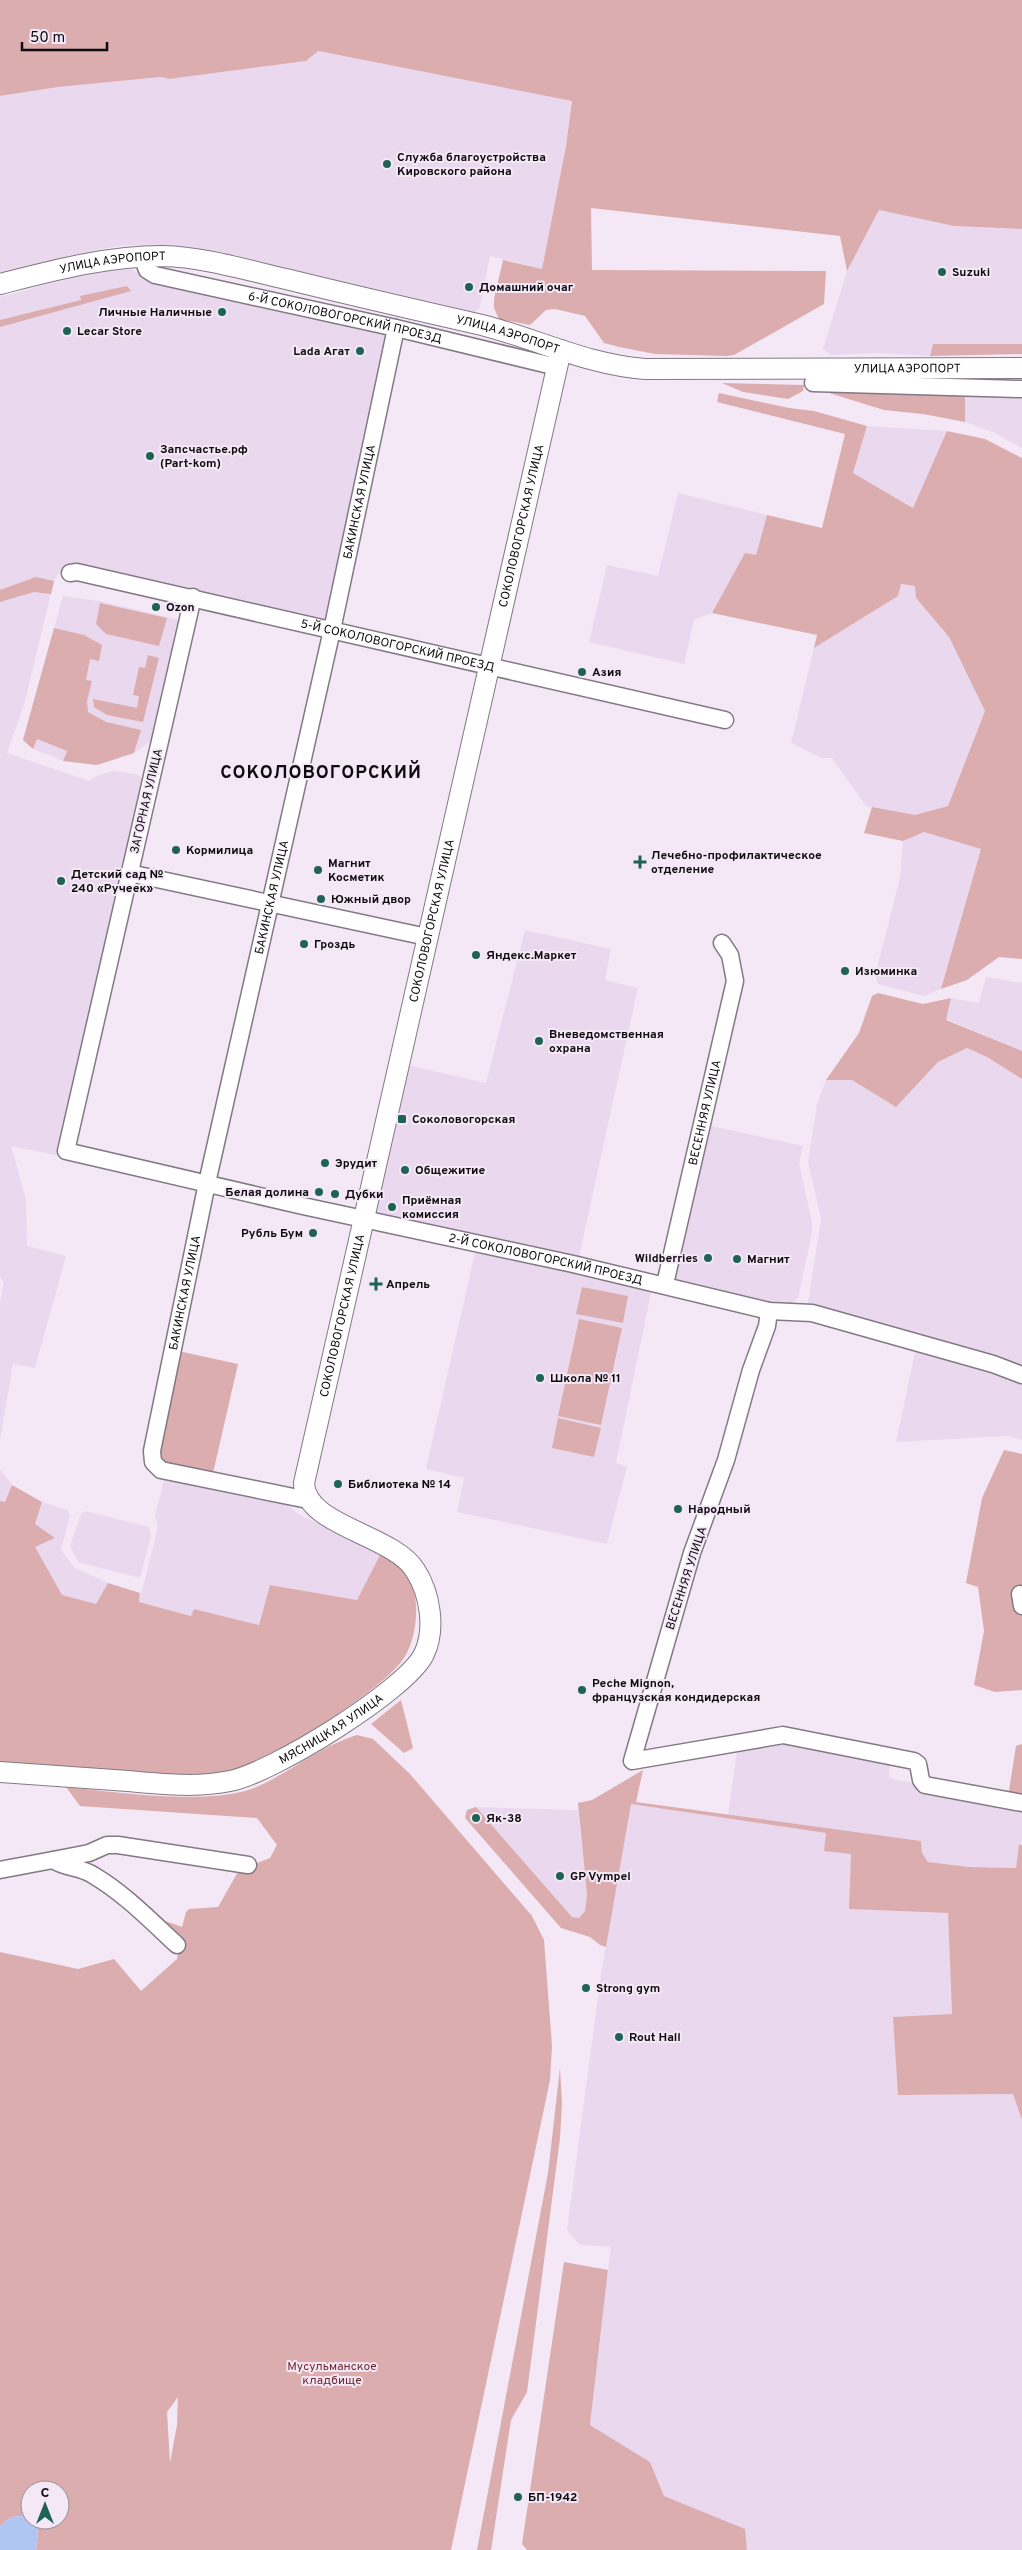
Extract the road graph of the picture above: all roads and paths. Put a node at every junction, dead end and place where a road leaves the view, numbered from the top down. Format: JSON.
{"nodes":[{"id":1,"x":142,"y":257,"type":"junction"},
{"id":2,"x":0,"y":284,"type":"edge"},
{"id":3,"x":396,"y":328,"type":"junction"},
{"id":4,"x":559,"y":359,"type":"junction"},
{"id":5,"x":1022,"y":368,"type":"edge"},
{"id":6,"x":813,"y":384,"type":"dead end"},
{"id":7,"x":1022,"y":389,"type":"edge"},
{"id":8,"x":70,"y":573,"type":"dead end"},
{"id":9,"x":193,"y":597,"type":"junction"},
{"id":10,"x":332,"y":630,"type":"junction"},
{"id":11,"x":489,"y":665,"type":"junction"},
{"id":12,"x":725,"y":720,"type":"dead end"},
{"id":13,"x":129,"y":873,"type":"junction"},
{"id":14,"x":270,"y":904,"type":"junction"},
{"id":15,"x":427,"y":937,"type":"junction"},
{"id":16,"x":722,"y":943,"type":"dead end"},
{"id":17,"x":66,"y":1151,"type":"joint"},
{"id":18,"x":207,"y":1183,"type":"junction"},
{"id":19,"x":364,"y":1219,"type":"junction"},
{"id":20,"x":664,"y":1284,"type":"junction"},
{"id":21,"x":769,"y":1311,"type":"junction"},
{"id":22,"x":1022,"y":1375,"type":"edge"},
{"id":23,"x":306,"y":1496,"type":"junction"},
{"id":24,"x":0,"y":1772,"type":"edge"},
{"id":25,"x":1022,"y":1803,"type":"edge"},
{"id":26,"x":53,"y":1860,"type":"junction"},
{"id":27,"x":248,"y":1865,"type":"dead end"},
{"id":28,"x":0,"y":1870,"type":"edge"},
{"id":29,"x":177,"y":1945,"type":"dead end"}],
"edges":[{"from":1,"to":2,"type":"main road","name":"УЛИЦА АЭРОПОРТ"},
{"from":1,"to":3,"type":"street","name":"6-Й СОКОЛОВОГОРСКИЙ ПРОЕЗД"},
{"from":1,"to":4,"type":"main road","name":"УЛИЦА АЭРОПОРТ"},
{"from":3,"to":4,"type":"street","name":"6-Й СОКОЛОВОГОРСКИЙ ПРОЕЗД"},
{"from":3,"to":10,"type":"street","name":"БАКИНСКАЯ УЛИЦА"},
{"from":4,"to":5,"type":"main road","name":"УЛИЦА АЭРОПОРТ"},
{"from":4,"to":11,"type":"main road","name":"СОКОЛОВОГОРСКАЯ УЛИЦА"},
{"from":6,"to":7,"type":"street"},
{"from":8,"to":9,"type":"street","name":"5-Й СОКОЛОВОГОРСКИЙ ПРОЕЗД"},
{"from":9,"to":10,"type":"street","name":"5-Й СОКОЛОВОГОРСКИЙ ПРОЕЗД"},
{"from":9,"to":13,"type":"street","name":"ЗАГОРНАЯ УЛИЦА"},
{"from":10,"to":11,"type":"street","name":"5-Й СОКОЛОВОГОРСКИЙ ПРОЕЗД"},
{"from":10,"to":14,"type":"street","name":"БАКИНСКАЯ УЛИЦА"},
{"from":11,"to":12,"type":"street","name":"5-Й СОКОЛОВОГОРСКИЙ ПРОЕЗД"},
{"from":11,"to":15,"type":"main road","name":"СОКОЛОВОГОРСКАЯ УЛИЦА"},
{"from":13,"to":14,"type":"street"},
{"from":13,"to":17,"type":"street","name":"ЗАГОРНАЯ УЛИЦА"},
{"from":14,"to":15,"type":"street"},
{"from":14,"to":18,"type":"street","name":"БАКИНСКАЯ УЛИЦА"},
{"from":15,"to":19,"type":"main road","name":"СОКОЛОВОГОРСКАЯ УЛИЦА"},
{"from":16,"to":20,"type":"street","name":"ВЕСЕННЯЯ УЛИЦА"},
{"from":17,"to":18,"type":"street","name":"2-Й СОКОЛОВОГОРСКИЙ ПРОЕЗД"},
{"from":18,"to":19,"type":"street","name":"2-Й СОКОЛОВОГОРСКИЙ ПРОЕЗД"},
{"from":18,"to":23,"type":"street","name":"БАКИНСКАЯ УЛИЦА"},
{"from":19,"to":20,"type":"street","name":"2-Й СОКОЛОВОГОРСКИЙ ПРОЕЗД"},
{"from":19,"to":23,"type":"main road","name":"СОКОЛОВОГОРСКАЯ УЛИЦА"},
{"from":20,"to":21,"type":"street","name":"2-Й СОКОЛОВОГОРСКИЙ ПРОЕЗД"},
{"from":21,"to":22,"type":"street","name":"2-Й СОКОЛОВОГОРСКИЙ ПРОЕЗД"},
{"from":21,"to":25,"type":"street","name":"ВЕСЕННЯЯ УЛИЦА"},
{"from":23,"to":24,"type":"main road","name":"МЯСНИЦКАЯ УЛИЦА"},
{"from":26,"to":27,"type":"street"},
{"from":26,"to":28,"type":"street"},
{"from":26,"to":29,"type":"street"}]}
